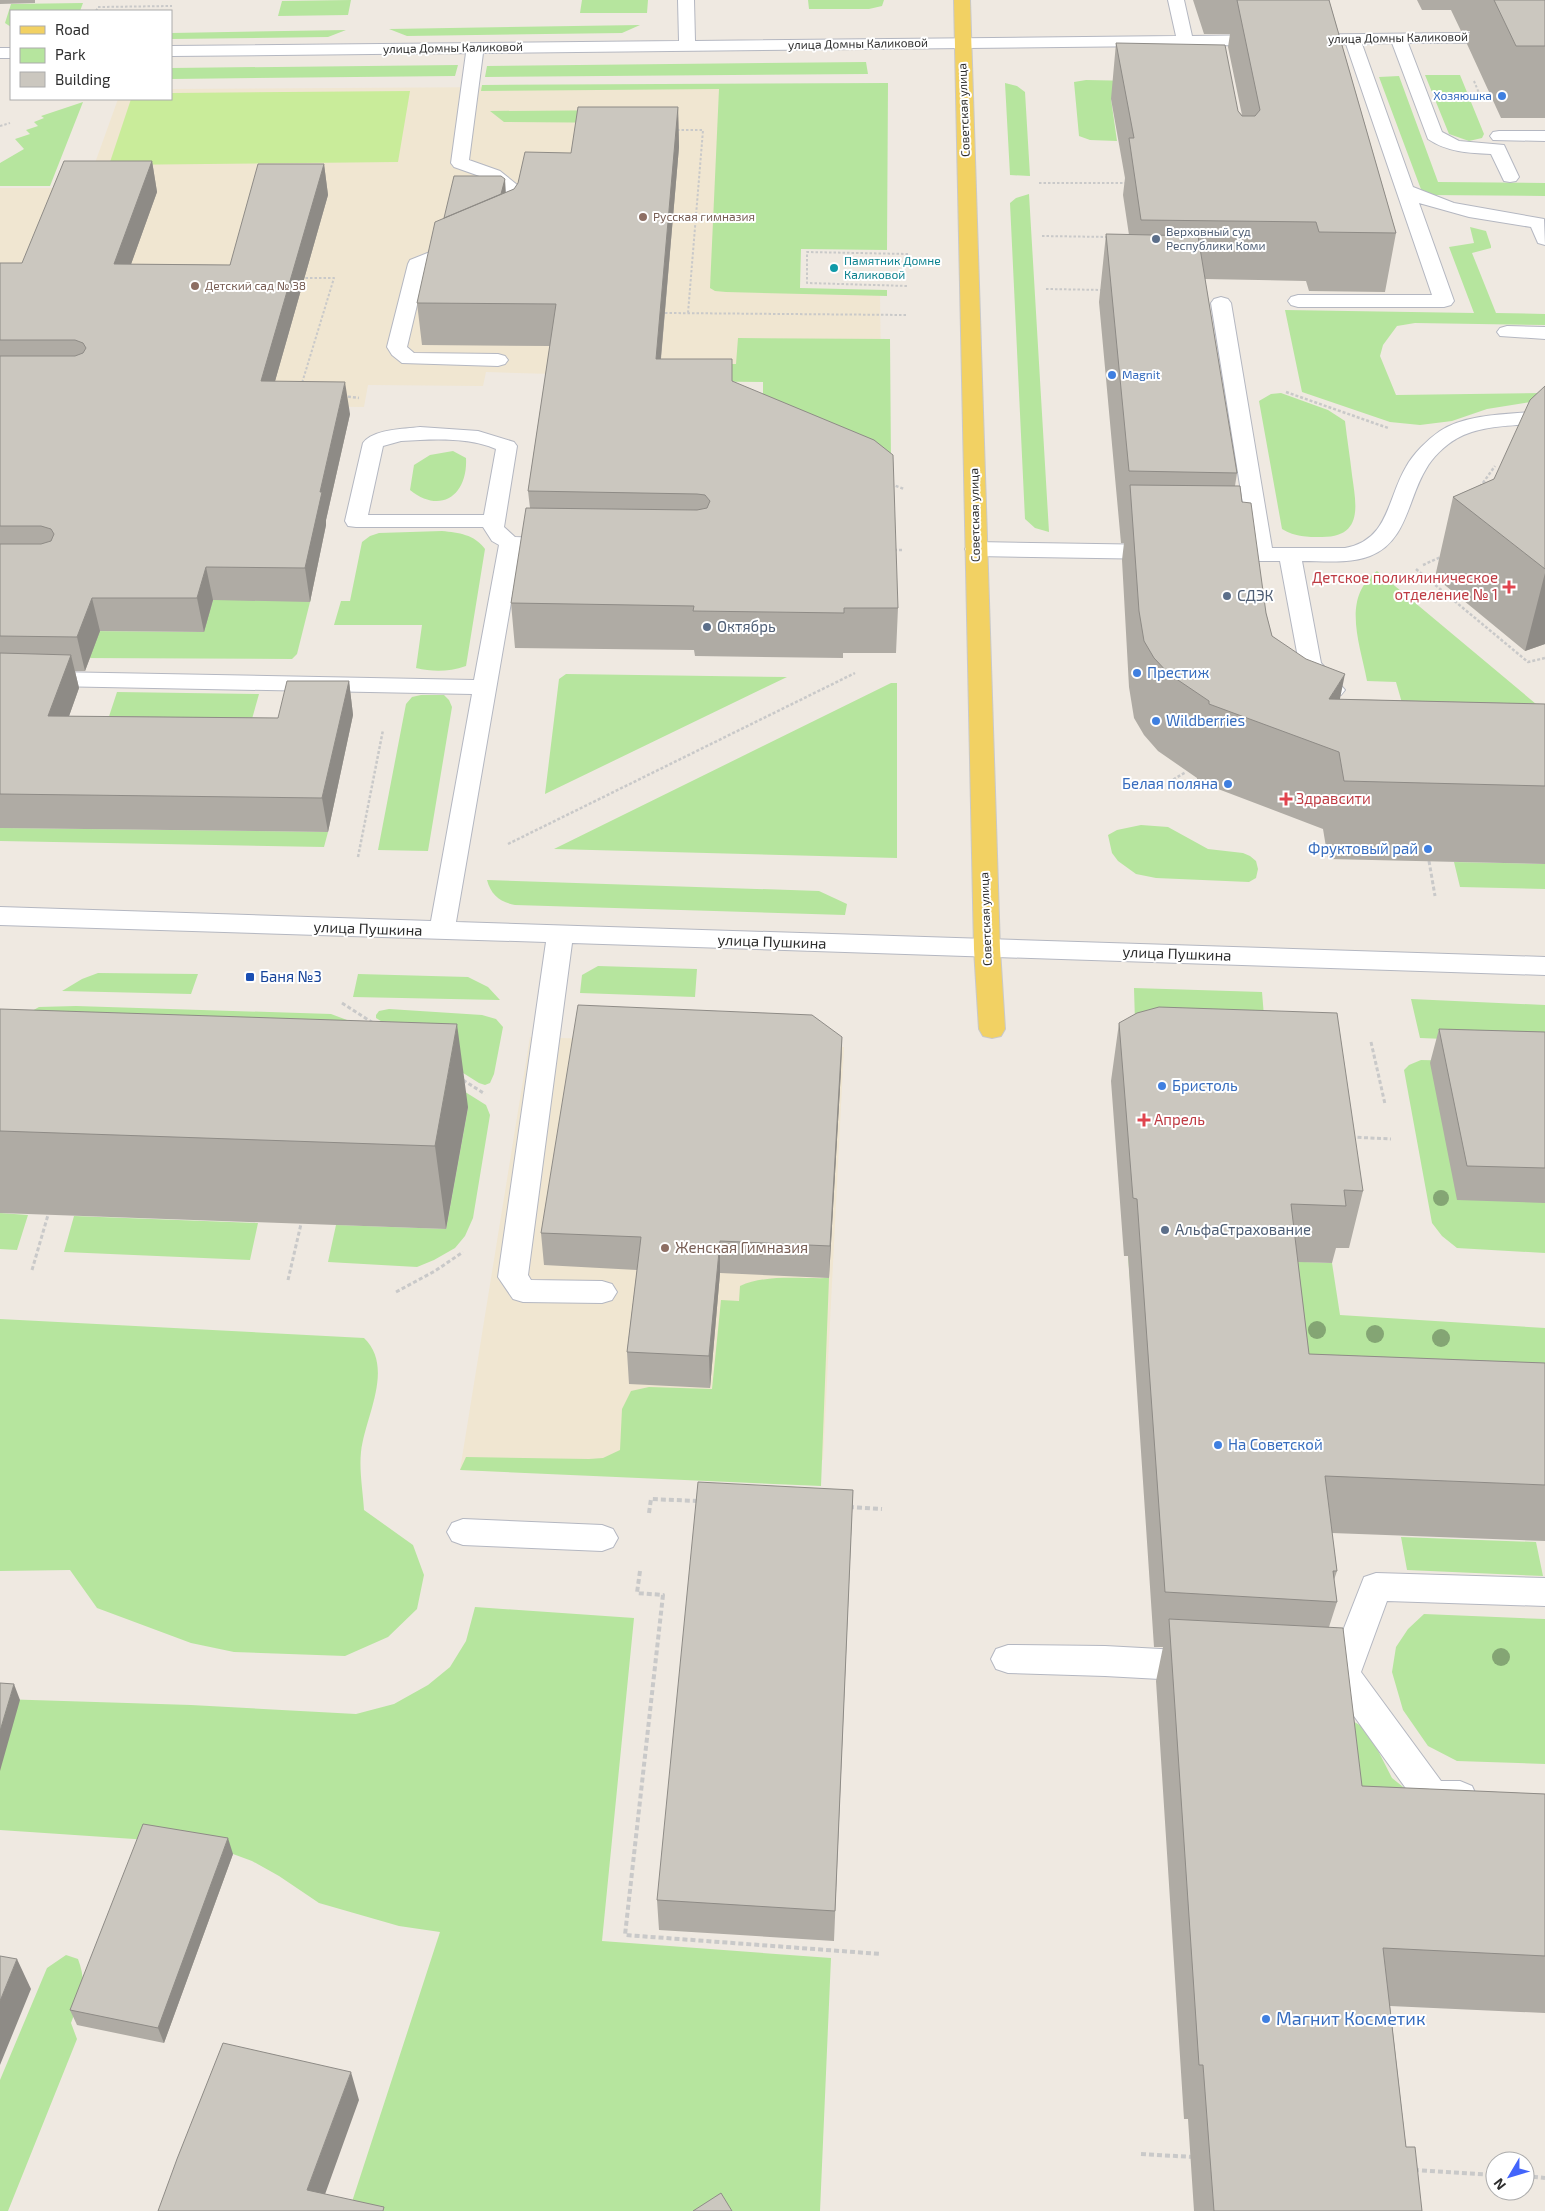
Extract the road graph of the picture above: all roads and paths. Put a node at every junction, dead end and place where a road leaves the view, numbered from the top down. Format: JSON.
{"nodes":[{"id":1,"x":686,"y":0,"type":"edge"},
{"id":2,"x":962,"y":0,"type":"edge"},
{"id":3,"x":1176,"y":0,"type":"edge"},
{"id":4,"x":140,"y":2,"type":"dead end"},
{"id":5,"x":138,"y":6,"type":"junction"},
{"id":6,"x":173,"y":6,"type":"dead end"},
{"id":7,"x":96,"y":10,"type":"edge"},
{"id":8,"x":1545,"y":37,"type":"edge"},
{"id":9,"x":1398,"y":38,"type":"junction"},
{"id":10,"x":1352,"y":39,"type":"junction"},
{"id":11,"x":1185,"y":41,"type":"junction"},
{"id":12,"x":962,"y":43,"type":"junction"},
{"id":13,"x":687,"y":46,"type":"junction"},
{"id":14,"x":476,"y":48,"type":"junction"},
{"id":15,"x":172,"y":51,"type":"edge"},
{"id":16,"x":10,"y":123,"type":"dead end"},
{"id":17,"x":0,"y":126,"type":"edge"},
{"id":18,"x":676,"y":130,"type":"edge"},
{"id":19,"x":1499,"y":136,"type":"dead end"},
{"id":20,"x":1545,"y":136,"type":"edge"},
{"id":21,"x":1510,"y":177,"type":"dead end"},
{"id":22,"x":1039,"y":183,"type":"dead end"},
{"id":23,"x":1133,"y":184,"type":"edge"},
{"id":24,"x":1405,"y":190,"type":"junction"},
{"id":25,"x":493,"y":232,"type":"edge"},
{"id":26,"x":1042,"y":236,"type":"dead end"},
{"id":27,"x":1112,"y":238,"type":"edge"},
{"id":28,"x":1545,"y":238,"type":"edge"},
{"id":29,"x":476,"y":239,"type":"edge"},
{"id":30,"x":908,"y":254,"type":"dead end"},
{"id":31,"x":294,"y":278,"type":"edge"},
{"id":32,"x":908,"y":286,"type":"dead end"},
{"id":33,"x":1046,"y":289,"type":"dead end"},
{"id":34,"x":1104,"y":290,"type":"dead end"},
{"id":35,"x":1298,"y":301,"type":"dead end"},
{"id":36,"x":1221,"y":302,"type":"dead end"},
{"id":37,"x":665,"y":313,"type":"edge"},
{"id":38,"x":688,"y":313,"type":"junction"},
{"id":39,"x":907,"y":315,"type":"dead end"},
{"id":40,"x":1507,"y":332,"type":"dead end"},
{"id":41,"x":1545,"y":333,"type":"edge"},
{"id":42,"x":498,"y":360,"type":"dead end"},
{"id":43,"x":1233,"y":374,"type":"junction"},
{"id":44,"x":293,"y":382,"type":"edge"},
{"id":45,"x":303,"y":382,"type":"junction"},
{"id":46,"x":301,"y":390,"type":"edge"},
{"id":47,"x":337,"y":395,"type":"edge"},
{"id":48,"x":365,"y":399,"type":"dead end"},
{"id":49,"x":1545,"y":417,"type":"edge"},
{"id":50,"x":1438,"y":445,"type":"junction"},
{"id":51,"x":886,"y":482,"type":"edge"},
{"id":52,"x":904,"y":489,"type":"dead end"},
{"id":53,"x":494,"y":521,"type":"junction"},
{"id":54,"x":510,"y":543,"type":"junction"},
{"id":55,"x":579,"y":544,"type":"edge"},
{"id":56,"x":976,"y":549,"type":"junction"},
{"id":57,"x":885,"y":550,"type":"edge"},
{"id":58,"x":903,"y":550,"type":"dead end"},
{"id":59,"x":1176,"y":553,"type":"edge"},
{"id":60,"x":1204,"y":553,"type":"edge"},
{"id":61,"x":1449,"y":553,"type":"dead end"},
{"id":62,"x":1262,"y":554,"type":"junction"},
{"id":63,"x":1290,"y":555,"type":"junction"},
{"id":64,"x":1545,"y":658,"type":"edge"},
{"id":65,"x":854,"y":673,"type":"dead end"},
{"id":66,"x":0,"y":678,"type":"edge"},
{"id":67,"x":391,"y":685,"type":"junction"},
{"id":68,"x":483,"y":687,"type":"junction"},
{"id":69,"x":1344,"y":709,"type":"edge"},
{"id":70,"x":1186,"y":772,"type":"dead end"},
{"id":71,"x":1170,"y":782,"type":"dead end"},
{"id":72,"x":506,"y":845,"type":"dead end"},
{"id":73,"x":358,"y":857,"type":"dead end"},
{"id":74,"x":1428,"y":861,"type":"dead end"},
{"id":75,"x":1435,"y":896,"type":"dead end"},
{"id":76,"x":0,"y":916,"type":"edge"},
{"id":77,"x":442,"y":931,"type":"junction"},
{"id":78,"x":560,"y":935,"type":"junction"},
{"id":79,"x":987,"y":949,"type":"junction"},
{"id":80,"x":1545,"y":966,"type":"edge"},
{"id":81,"x":342,"y":1003,"type":"dead end"},
{"id":82,"x":374,"y":1024,"type":"edge"},
{"id":83,"x":992,"y":1029,"type":"dead end"},
{"id":84,"x":1371,"y":1042,"type":"dead end"},
{"id":85,"x":462,"y":1080,"type":"dead end"},
{"id":86,"x":486,"y":1095,"type":"dead end"},
{"id":87,"x":1385,"y":1104,"type":"dead end"},
{"id":88,"x":1354,"y":1128,"type":"edge"},
{"id":89,"x":1348,"y":1137,"type":"edge"},
{"id":90,"x":1355,"y":1137,"type":"junction"},
{"id":91,"x":1392,"y":1139,"type":"dead end"},
{"id":92,"x":48,"y":1215,"type":"dead end"},
{"id":93,"x":301,"y":1224,"type":"dead end"},
{"id":94,"x":32,"y":1270,"type":"dead end"},
{"id":95,"x":288,"y":1280,"type":"dead end"},
{"id":96,"x":602,"y":1292,"type":"dead end"},
{"id":97,"x":699,"y":1501,"type":"edge"},
{"id":98,"x":844,"y":1507,"type":"edge"},
{"id":99,"x":882,"y":1509,"type":"dead end"},
{"id":100,"x":648,"y":1516,"type":"dead end"},
{"id":101,"x":463,"y":1532,"type":"dead end"},
{"id":102,"x":602,"y":1538,"type":"dead end"},
{"id":103,"x":641,"y":1567,"type":"dead end"},
{"id":104,"x":1545,"y":1592,"type":"edge"},
{"id":105,"x":1008,"y":1659,"type":"dead end"},
{"id":106,"x":1224,"y":1668,"type":"edge"},
{"id":107,"x":1488,"y":1799,"type":"edge"},
{"id":108,"x":881,"y":1954,"type":"dead end"},
{"id":109,"x":1141,"y":2154,"type":"dead end"},
{"id":110,"x":1200,"y":2158,"type":"dead end"},
{"id":111,"x":1406,"y":2170,"type":"edge"},
{"id":112,"x":1485,"y":2174,"type":"edge"}],
"edges":[{"from":1,"to":13,"type":"street"},
{"from":2,"to":12,"type":"main road","name":"Советская улица"},
{"from":3,"to":11,"type":"street"},
{"from":4,"to":5,"type":"path"},
{"from":5,"to":6,"type":"path"},
{"from":5,"to":7,"type":"path"},
{"from":8,"to":9,"type":"street","name":"улица Домны Каликовой"},
{"from":9,"to":10,"type":"street","name":"улица Домны Каликовой"},
{"from":9,"to":21,"type":"street"},
{"from":10,"to":11,"type":"street","name":"улица Домны Каликовой"},
{"from":10,"to":24,"type":"street"},
{"from":11,"to":12,"type":"street","name":"улица Домны Каликовой"},
{"from":12,"to":13,"type":"street","name":"улица Домны Каликовой"},
{"from":12,"to":56,"type":"main road","name":"Советская улица"},
{"from":13,"to":14,"type":"street","name":"улица Домны Каликовой"},
{"from":14,"to":15,"type":"street","name":"улица Домны Каликовой"},
{"from":14,"to":25,"type":"street"},
{"from":16,"to":17,"type":"path"},
{"from":18,"to":38,"type":"path"},
{"from":19,"to":20,"type":"street"},
{"from":22,"to":23,"type":"path"},
{"from":24,"to":28,"type":"street"},
{"from":24,"to":35,"type":"street"},
{"from":26,"to":27,"type":"path"},
{"from":29,"to":42,"type":"street"},
{"from":30,"to":32,"type":"path"},
{"from":31,"to":45,"type":"path"},
{"from":33,"to":34,"type":"path"},
{"from":36,"to":43,"type":"street"},
{"from":37,"to":38,"type":"path"},
{"from":38,"to":39,"type":"path"},
{"from":40,"to":41,"type":"street"},
{"from":43,"to":50,"type":"path"},
{"from":43,"to":62,"type":"street"},
{"from":44,"to":45,"type":"path"},
{"from":45,"to":46,"type":"path"},
{"from":47,"to":48,"type":"path"},
{"from":49,"to":50,"type":"street"},
{"from":50,"to":63,"type":"street"},
{"from":51,"to":52,"type":"path"},
{"from":53,"to":53,"type":"street"},
{"from":53,"to":54,"type":"street"},
{"from":54,"to":55,"type":"street"},
{"from":54,"to":68,"type":"street"},
{"from":56,"to":59,"type":"street"},
{"from":56,"to":79,"type":"main road","name":"Советская улица"},
{"from":57,"to":58,"type":"path"},
{"from":60,"to":62,"type":"street"},
{"from":61,"to":64,"type":"path"},
{"from":62,"to":63,"type":"street"},
{"from":63,"to":69,"type":"street"},
{"from":65,"to":72,"type":"path"},
{"from":66,"to":67,"type":"street"},
{"from":67,"to":68,"type":"street"},
{"from":67,"to":73,"type":"path"},
{"from":68,"to":77,"type":"street"},
{"from":70,"to":71,"type":"path"},
{"from":74,"to":75,"type":"path"},
{"from":76,"to":77,"type":"street","name":"улица Пушкина"},
{"from":77,"to":78,"type":"street","name":"улица Пушкина"},
{"from":78,"to":79,"type":"street","name":"улица Пушкина"},
{"from":78,"to":96,"type":"street"},
{"from":79,"to":80,"type":"street","name":"улица Пушкина"},
{"from":79,"to":83,"type":"main road","name":"Советская улица"},
{"from":81,"to":82,"type":"path"},
{"from":84,"to":87,"type":"path"},
{"from":85,"to":86,"type":"path"},
{"from":88,"to":90,"type":"path"},
{"from":89,"to":90,"type":"path"},
{"from":90,"to":91,"type":"path"},
{"from":92,"to":94,"type":"path"},
{"from":93,"to":95,"type":"path"},
{"from":97,"to":100,"type":"path"},
{"from":98,"to":99,"type":"path"},
{"from":101,"to":102,"type":"street"},
{"from":103,"to":108,"type":"path"},
{"from":104,"to":107,"type":"street"},
{"from":105,"to":106,"type":"street"},
{"from":109,"to":110,"type":"path"},
{"from":111,"to":112,"type":"path"}]}
